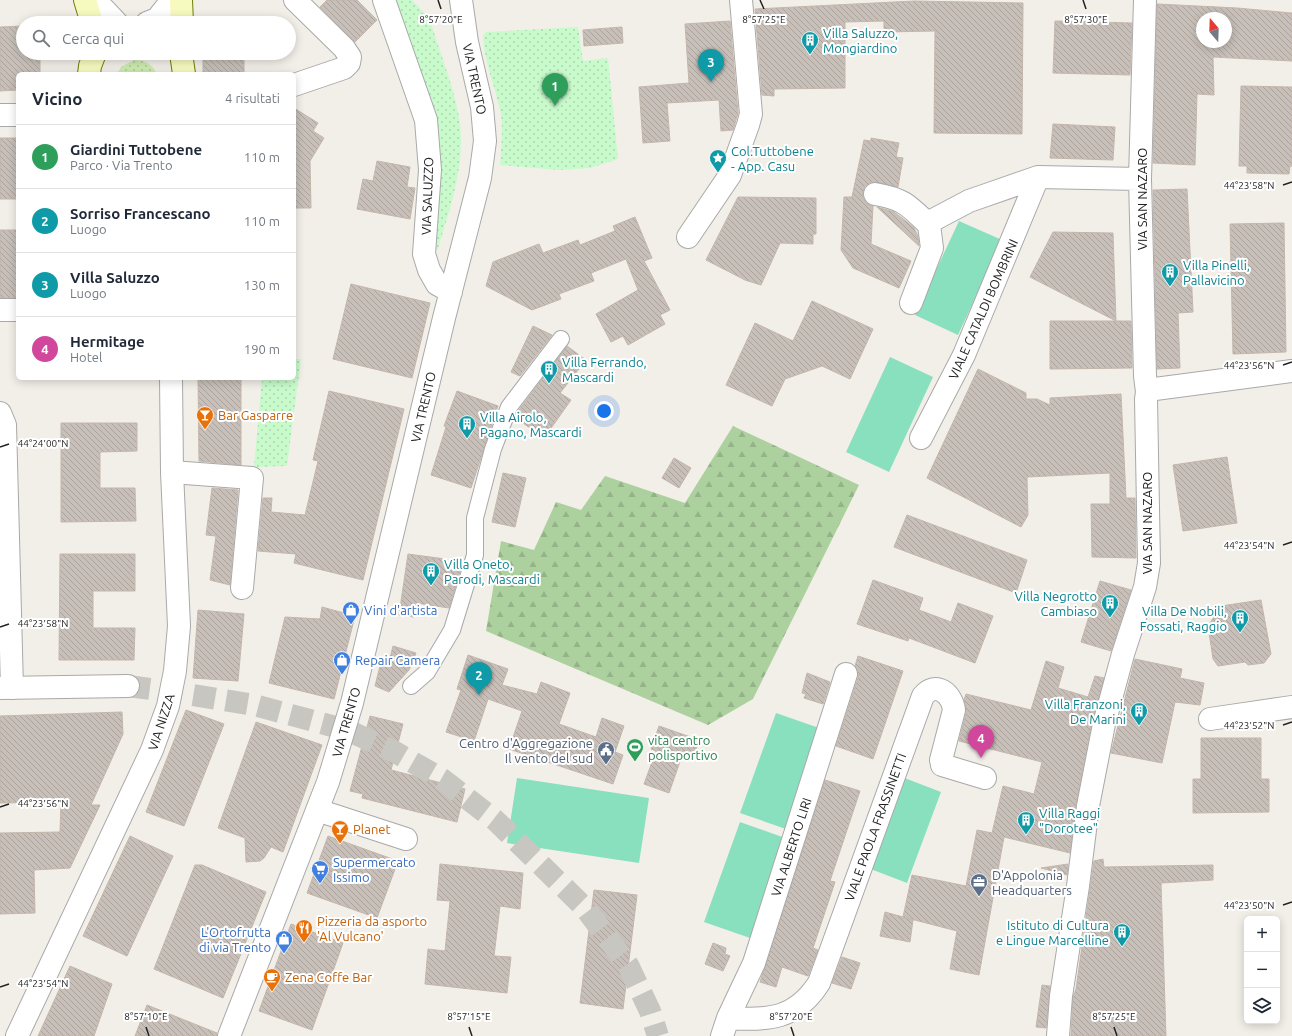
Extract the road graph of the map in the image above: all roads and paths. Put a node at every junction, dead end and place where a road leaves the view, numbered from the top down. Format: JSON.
{"nodes":[{"id":1,"x":85,"y":0,"type":"edge"},
{"id":2,"x":95,"y":0,"type":"edge"},
{"id":3,"x":295,"y":0,"type":"edge"},
{"id":4,"x":384,"y":0,"type":"edge"},
{"id":5,"x":461,"y":0,"type":"edge"},
{"id":6,"x":741,"y":0,"type":"edge"},
{"id":7,"x":1145,"y":0,"type":"edge"},
{"id":8,"x":177,"y":10,"type":"edge"},
{"id":9,"x":90,"y":16,"type":"edge"},
{"id":10,"x":110,"y":16,"type":"edge"},
{"id":11,"x":164,"y":16,"type":"edge"},
{"id":12,"x":92,"y":60,"type":"edge"},
{"id":13,"x":89,"y":72,"type":"edge"},
{"id":14,"x":296,"y":84,"type":"edge"},
{"id":15,"x":0,"y":115,"type":"edge"},
{"id":16,"x":16,"y":115,"type":"edge"},
{"id":17,"x":1038,"y":177,"type":"junction"},
{"id":18,"x":1140,"y":179,"type":"junction"},
{"id":19,"x":875,"y":194,"type":"dead end"},
{"id":20,"x":929,"y":225,"type":"junction"},
{"id":21,"x":688,"y":237,"type":"dead end"},
{"id":22,"x":451,"y":292,"type":"junction"},
{"id":23,"x":911,"y":302,"type":"dead end"},
{"id":24,"x":0,"y":310,"type":"edge"},
{"id":25,"x":16,"y":310,"type":"edge"},
{"id":26,"x":562,"y":339,"type":"dead end"},
{"id":27,"x":1292,"y":371,"type":"edge"},
{"id":28,"x":171,"y":380,"type":"edge"},
{"id":29,"x":1147,"y":392,"type":"junction"},
{"id":30,"x":2,"y":419,"type":"edge"},
{"id":31,"x":921,"y":438,"type":"dead end"},
{"id":32,"x":172,"y":472,"type":"junction"},
{"id":33,"x":242,"y":588,"type":"dead end"},
{"id":34,"x":846,"y":674,"type":"dead end"},
{"id":35,"x":128,"y":686,"type":"tunnel mouth"},
{"id":36,"x":411,"y":686,"type":"dead end"},
{"id":37,"x":6,"y":688,"type":"edge"},
{"id":38,"x":1292,"y":707,"type":"edge"},
{"id":39,"x":1210,"y":719,"type":"dead end"},
{"id":40,"x":985,"y":778,"type":"dead end"},
{"id":41,"x":317,"y":810,"type":"junction"},
{"id":42,"x":406,"y":839,"type":"dead end"},
{"id":43,"x":725,"y":1027,"type":"edge"},
{"id":44,"x":17,"y":1036,"type":"edge"},
{"id":45,"x":229,"y":1036,"type":"edge"},
{"id":46,"x":1058,"y":1036,"type":"edge"}],
"edges":[{"from":1,"to":9,"type":"main road"},
{"from":2,"to":10,"type":"street"},
{"from":3,"to":14,"type":"street"},
{"from":4,"to":22,"type":"street","name":"VIA SALUZZO"},
{"from":5,"to":22,"type":"street","name":"VIA TRENTO"},
{"from":6,"to":21,"type":"street"},
{"from":7,"to":18,"type":"street","name":"VIA SAN NAZARO"},
{"from":8,"to":11,"type":"street"},
{"from":12,"to":13,"type":"main road"},
{"from":15,"to":16,"type":"street"},
{"from":17,"to":18,"type":"street"},
{"from":17,"to":20,"type":"street"},
{"from":17,"to":31,"type":"street","name":"VIALE CATALDI BOMBRINI"},
{"from":18,"to":29,"type":"street","name":"VIA SAN NAZARO"},
{"from":19,"to":20,"type":"street"},
{"from":20,"to":23,"type":"street"},
{"from":22,"to":41,"type":"street","name":"VIA TRENTO"},
{"from":24,"to":25,"type":"street"},
{"from":26,"to":36,"type":"street"},
{"from":27,"to":29,"type":"street"},
{"from":28,"to":32,"type":"street","name":"VIA NIZZA"},
{"from":29,"to":46,"type":"street","name":"VIA SAN NAZARO"},
{"from":30,"to":37,"type":"street"},
{"from":32,"to":33,"type":"street"},
{"from":32,"to":44,"type":"street","name":"VIA NIZZA"},
{"from":34,"to":43,"type":"street","name":"VIA ALBERTO LIRI"},
{"from":35,"to":37,"type":"street"},
{"from":38,"to":39,"type":"street"},
{"from":40,"to":43,"type":"street","name":"VIALE PAOLA FRASSINETTI"},
{"from":41,"to":42,"type":"street"},
{"from":41,"to":45,"type":"street","name":"VIA TRENTO"}]}
